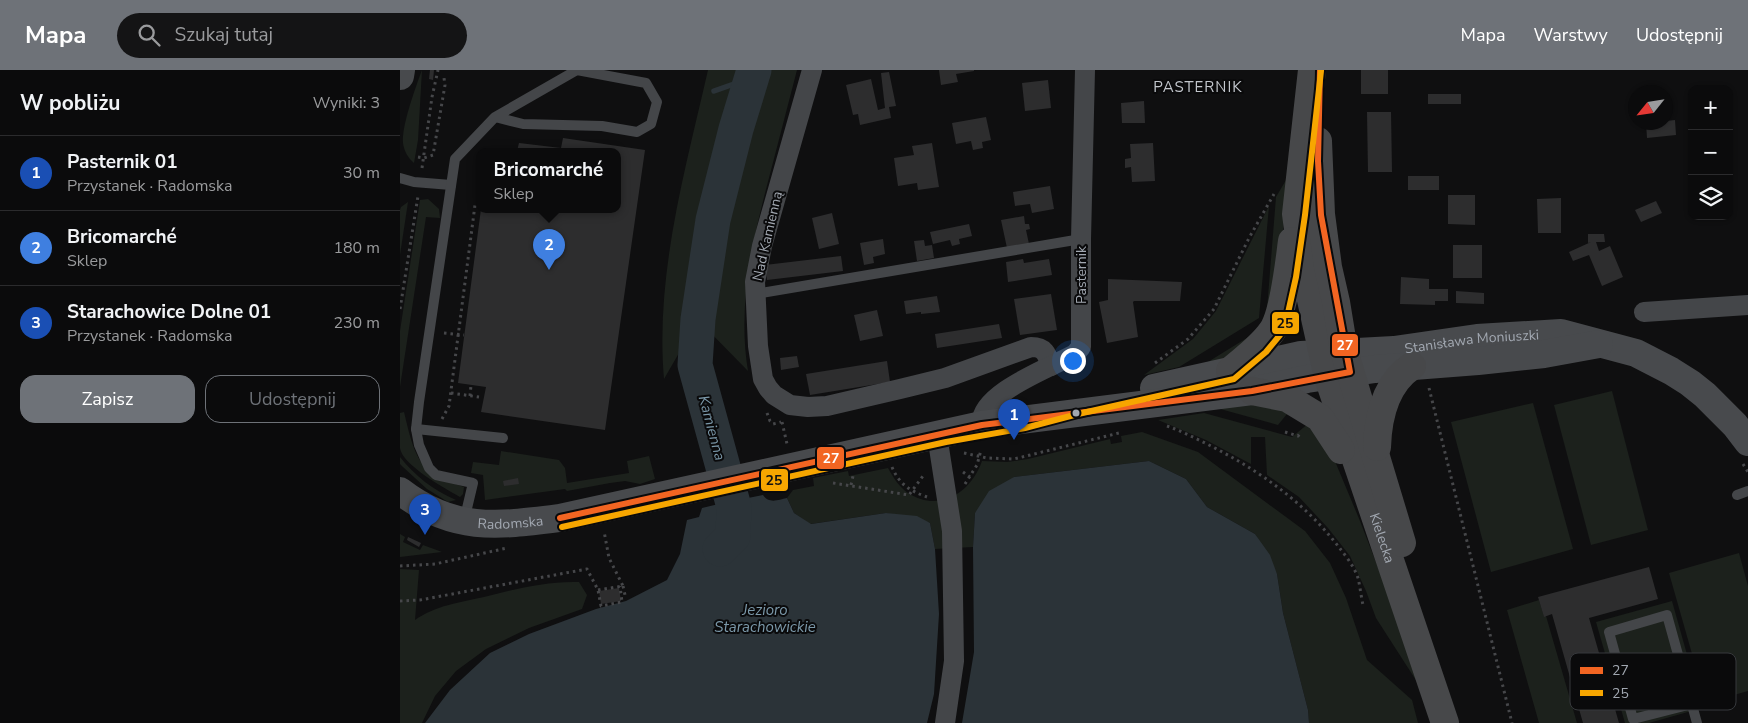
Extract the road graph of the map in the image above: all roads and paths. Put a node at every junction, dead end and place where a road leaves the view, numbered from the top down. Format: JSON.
{"nodes":[{"id":1,"x":401,"y":70,"type":"edge"},
{"id":2,"x":438,"y":70,"type":"edge"},
{"id":3,"x":812,"y":70,"type":"edge"},
{"id":4,"x":1085,"y":70,"type":"edge"},
{"id":5,"x":1312,"y":70,"type":"edge"},
{"id":6,"x":1320,"y":70,"type":"edge"},
{"id":7,"x":400,"y":76,"type":"edge"},
{"id":8,"x":444,"y":78,"type":"dead end"},
{"id":9,"x":495,"y":117,"type":"junction"},
{"id":10,"x":418,"y":157,"type":"dead end"},
{"id":11,"x":424,"y":158,"type":"junction"},
{"id":12,"x":423,"y":165,"type":"dead end"},
{"id":13,"x":400,"y":178,"type":"edge"},
{"id":14,"x":451,"y":185,"type":"junction"},
{"id":15,"x":1276,"y":190,"type":"dead end"},
{"id":16,"x":417,"y":200,"type":"dead end"},
{"id":17,"x":476,"y":204,"type":"edge"},
{"id":18,"x":1296,"y":214,"type":"junction"},
{"id":19,"x":1081,"y":239,"type":"junction"},
{"id":20,"x":755,"y":294,"type":"junction"},
{"id":21,"x":1748,"y":305,"type":"edge"},
{"id":22,"x":400,"y":310,"type":"edge"},
{"id":23,"x":1644,"y":312,"type":"dead end"},
{"id":24,"x":438,"y":332,"type":"dead end"},
{"id":25,"x":458,"y":335,"type":"junction"},
{"id":26,"x":464,"y":335,"type":"dead end"},
{"id":27,"x":1599,"y":344,"type":"junction"},
{"id":28,"x":1336,"y":363,"type":"junction"},
{"id":29,"x":1051,"y":366,"type":"junction"},
{"id":30,"x":1148,"y":368,"type":"dead end"},
{"id":31,"x":1230,"y":370,"type":"junction"},
{"id":32,"x":1420,"y":375,"type":"junction"},
{"id":33,"x":471,"y":385,"type":"dead end"},
{"id":34,"x":1252,"y":391,"type":"junction"},
{"id":35,"x":451,"y":393,"type":"junction"},
{"id":36,"x":470,"y":396,"type":"junction"},
{"id":37,"x":479,"y":397,"type":"dead end"},
{"id":38,"x":1023,"y":419,"type":"junction"},
{"id":39,"x":440,"y":422,"type":"dead end"},
{"id":40,"x":773,"y":424,"type":"dead end"},
{"id":41,"x":982,"y":425,"type":"junction"},
{"id":42,"x":1159,"y":426,"type":"dead end"},
{"id":43,"x":416,"y":429,"type":"junction"},
{"id":44,"x":1127,"y":431,"type":"dead end"},
{"id":45,"x":503,"y":438,"type":"dead end"},
{"id":46,"x":786,"y":440,"type":"dead end"},
{"id":47,"x":1744,"y":450,"type":"edge"},
{"id":48,"x":940,"y":454,"type":"junction"},
{"id":49,"x":1377,"y":459,"type":"junction"},
{"id":50,"x":899,"y":462,"type":"dead end"},
{"id":51,"x":891,"y":464,"type":"dead end"},
{"id":52,"x":854,"y":472,"type":"dead end"},
{"id":53,"x":1748,"y":472,"type":"edge"},
{"id":54,"x":826,"y":482,"type":"dead end"},
{"id":55,"x":851,"y":485,"type":"junction"},
{"id":56,"x":400,"y":491,"type":"edge"},
{"id":57,"x":1748,"y":491,"type":"edge"},
{"id":58,"x":1737,"y":495,"type":"dead end"},
{"id":59,"x":1372,"y":511,"type":"junction"},
{"id":60,"x":464,"y":522,"type":"junction"},
{"id":61,"x":603,"y":527,"type":"dead end"},
{"id":62,"x":622,"y":586,"type":"junction"},
{"id":63,"x":598,"y":590,"type":"junction"},
{"id":64,"x":625,"y":595,"type":"dead end"},
{"id":65,"x":400,"y":601,"type":"edge"},
{"id":66,"x":1362,"y":605,"type":"dead end"},
{"id":67,"x":1615,"y":653,"type":"edge"},
{"id":68,"x":1678,"y":653,"type":"edge"},
{"id":69,"x":1631,"y":710,"type":"edge"},
{"id":70,"x":1668,"y":710,"type":"edge"},
{"id":71,"x":1694,"y":710,"type":"edge"},
{"id":72,"x":945,"y":723,"type":"edge"},
{"id":73,"x":1445,"y":723,"type":"edge"},
{"id":74,"x":1454,"y":723,"type":"edge"},
{"id":75,"x":1512,"y":723,"type":"edge"},
{"id":76,"x":1698,"y":723,"type":"edge"}],
"edges":[{"from":1,"to":7,"type":"street"},
{"from":2,"to":11,"type":"path"},
{"from":3,"to":20,"type":"street","name":"Nad Kamienną"},
{"from":4,"to":19,"type":"street","name":"Pasternik"},
{"from":5,"to":18,"type":"main road"},
{"from":6,"to":28,"type":"main road"},
{"from":8,"to":11,"type":"path"},
{"from":9,"to":9,"type":"lane"},
{"from":9,"to":14,"type":"lane"},
{"from":10,"to":11,"type":"path"},
{"from":11,"to":12,"type":"path"},
{"from":13,"to":14,"type":"lane"},
{"from":14,"to":43,"type":"lane"},
{"from":15,"to":30,"type":"path"},
{"from":16,"to":22,"type":"path"},
{"from":17,"to":25,"type":"path"},
{"from":18,"to":28,"type":"main road"},
{"from":18,"to":31,"type":"main road"},
{"from":19,"to":20,"type":"lane"},
{"from":19,"to":29,"type":"street","name":"Pasternik"},
{"from":20,"to":29,"type":"street","name":"Nad Kamienną"},
{"from":21,"to":23,"type":"street"},
{"from":24,"to":25,"type":"path"},
{"from":25,"to":26,"type":"path"},
{"from":25,"to":35,"type":"path"},
{"from":27,"to":28,"type":"street","name":"Stanisława Moniuszki"},
{"from":27,"to":32,"type":"street","name":"Stanisława Moniuszki"},
{"from":27,"to":47,"type":"street","name":"Stanisława Moniuszki"},
{"from":28,"to":31,"type":"street"},
{"from":28,"to":32,"type":"street","name":"Stanisława Moniuszki"},
{"from":28,"to":34,"type":"street"},
{"from":28,"to":49,"type":"main road","name":"Kielecka"},
{"from":28,"to":59,"type":"main road","name":"Kielecka"},
{"from":29,"to":41,"type":"street","name":"Pasternik"},
{"from":31,"to":38,"type":"street"},
{"from":32,"to":49,"type":"main road"},
{"from":32,"to":75,"type":"path"},
{"from":33,"to":36,"type":"path"},
{"from":34,"to":38,"type":"street"},
{"from":34,"to":59,"type":"main road"},
{"from":35,"to":36,"type":"path"},
{"from":35,"to":39,"type":"path"},
{"from":36,"to":37,"type":"path"},
{"from":38,"to":41,"type":"street"},
{"from":40,"to":46,"type":"path"},
{"from":41,"to":60,"type":"street","name":"Radomska"},
{"from":42,"to":66,"type":"path"},
{"from":43,"to":45,"type":"lane"},
{"from":43,"to":60,"type":"lane"},
{"from":44,"to":48,"type":"path"},
{"from":47,"to":53,"type":"path"},
{"from":48,"to":55,"type":"path"},
{"from":48,"to":72,"type":"street"},
{"from":49,"to":74,"type":"main road","name":"Kielecka"},
{"from":50,"to":51,"type":"path"},
{"from":52,"to":55,"type":"path"},
{"from":54,"to":55,"type":"path"},
{"from":56,"to":60,"type":"street","name":"Radomska"},
{"from":57,"to":58,"type":"lane"},
{"from":59,"to":73,"type":"main road","name":"Kielecka"},
{"from":61,"to":62,"type":"path"},
{"from":62,"to":63,"type":"path"},
{"from":62,"to":63,"type":"path"},
{"from":62,"to":64,"type":"path"},
{"from":63,"to":65,"type":"path"},
{"from":67,"to":68,"type":"lane"},
{"from":69,"to":70,"type":"lane"},
{"from":71,"to":76,"type":"lane"}]}
